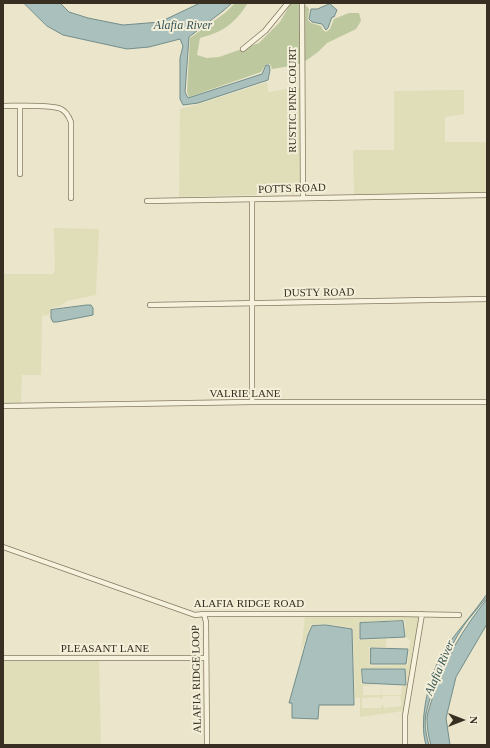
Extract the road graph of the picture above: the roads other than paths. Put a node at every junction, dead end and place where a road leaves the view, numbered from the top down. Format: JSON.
{"nodes":[{"id":1,"x":288,"y":3,"type":"edge"},
{"id":2,"x":302,"y":3,"type":"edge"},
{"id":3,"x":243,"y":49,"type":"dead end"},
{"id":4,"x":3,"y":106,"type":"edge"},
{"id":5,"x":20,"y":106,"type":"junction"},
{"id":6,"x":20,"y":174,"type":"dead end"},
{"id":7,"x":487,"y":195,"type":"edge"},
{"id":8,"x":303,"y":197,"type":"junction"},
{"id":9,"x":71,"y":198,"type":"dead end"},
{"id":10,"x":252,"y":200,"type":"junction"},
{"id":11,"x":147,"y":201,"type":"dead end"},
{"id":12,"x":487,"y":299,"type":"edge"},
{"id":13,"x":251,"y":304,"type":"junction"},
{"id":14,"x":150,"y":305,"type":"dead end"},
{"id":15,"x":252,"y":402,"type":"junction"},
{"id":16,"x":487,"y":402,"type":"edge"},
{"id":17,"x":3,"y":406,"type":"edge"},
{"id":18,"x":3,"y":547,"type":"edge"},
{"id":19,"x":204,"y":614,"type":"junction"},
{"id":20,"x":422,"y":614,"type":"junction"},
{"id":21,"x":459,"y":615,"type":"dead end"},
{"id":22,"x":3,"y":658,"type":"edge"},
{"id":23,"x":206,"y":658,"type":"junction"},
{"id":24,"x":207,"y":745,"type":"edge"},
{"id":25,"x":405,"y":745,"type":"edge"}],
"edges":[{"from":1,"to":3,"type":"street"},
{"from":2,"to":8,"type":"street","name":"RUSTIC PINE COURT"},
{"from":4,"to":5,"type":"street"},
{"from":5,"to":6,"type":"street"},
{"from":5,"to":9,"type":"street"},
{"from":7,"to":8,"type":"street","name":"POTTS ROAD"},
{"from":8,"to":10,"type":"street","name":"POTTS ROAD"},
{"from":10,"to":11,"type":"street"},
{"from":10,"to":13,"type":"street","name":"POTTS ROAD"},
{"from":12,"to":13,"type":"street","name":"DUSTY ROAD"},
{"from":13,"to":14,"type":"street","name":"DUSTY ROAD"},
{"from":13,"to":15,"type":"street","name":"POTTS ROAD"},
{"from":15,"to":16,"type":"street","name":"VALRIE LANE"},
{"from":15,"to":17,"type":"street","name":"VALRIE LANE"},
{"from":18,"to":19,"type":"street","name":"ALAFIA RIDGE ROAD"},
{"from":19,"to":20,"type":"street","name":"ALAFIA RIDGE ROAD"},
{"from":19,"to":23,"type":"street","name":"ALAFIA RIDGE LOOP"},
{"from":20,"to":21,"type":"street","name":"ALAFIA RIDGE ROAD"},
{"from":20,"to":25,"type":"street"},
{"from":22,"to":23,"type":"street","name":"PLEASANT LANE"},
{"from":23,"to":24,"type":"street","name":"ALAFIA RIDGE LOOP"}]}
